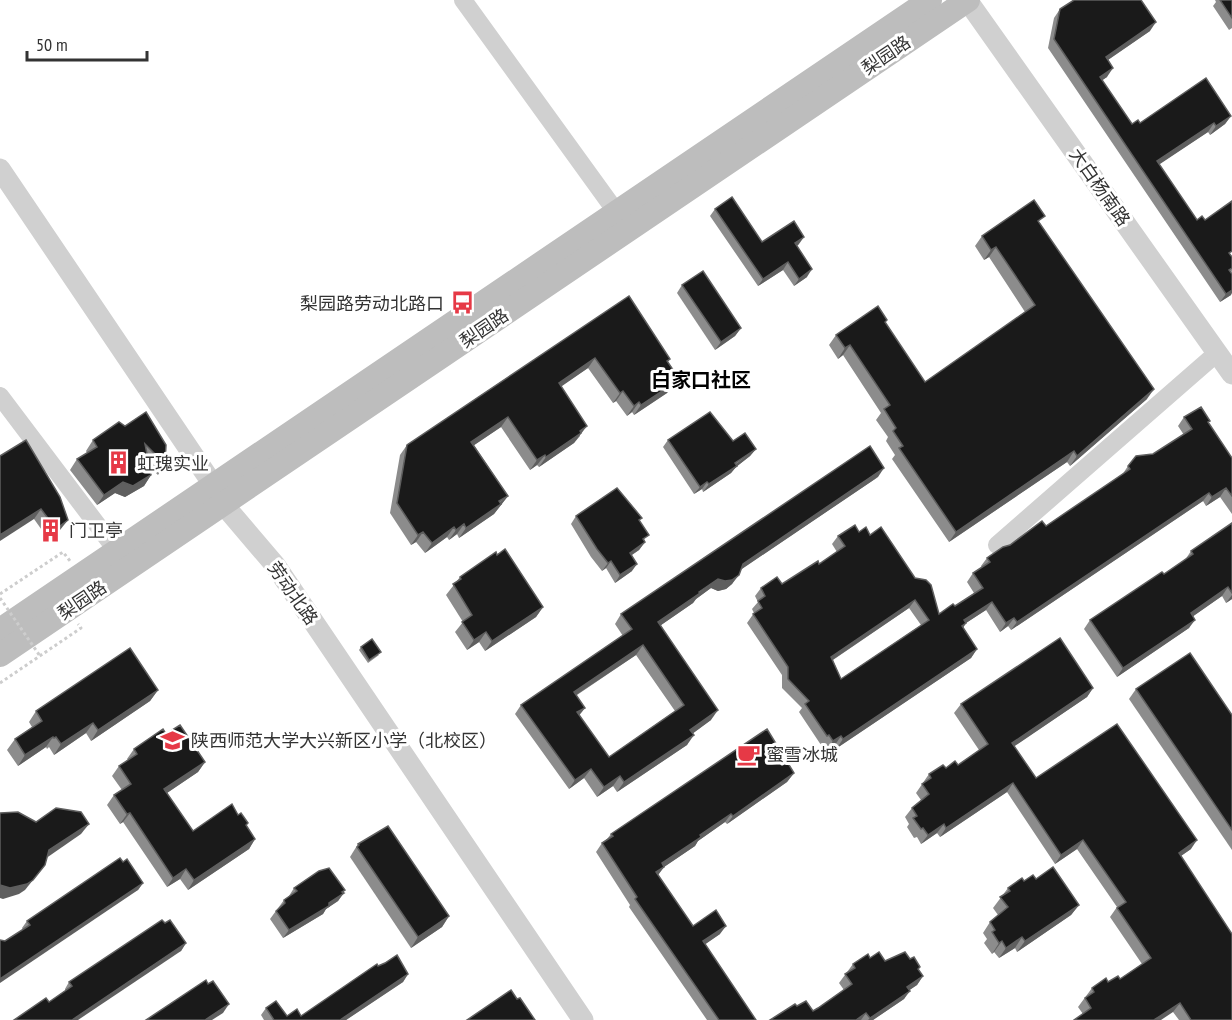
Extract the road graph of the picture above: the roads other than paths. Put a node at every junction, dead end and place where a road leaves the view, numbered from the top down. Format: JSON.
{"nodes":[{"id":1,"x":463,"y":0,"type":"edge"},
{"id":2,"x":930,"y":0,"type":"edge"},
{"id":3,"x":968,"y":0,"type":"edge"},
{"id":4,"x":0,"y":169,"type":"edge"},
{"id":5,"x":616,"y":213,"type":"junction"},
{"id":6,"x":1217,"y":353,"type":"junction"},
{"id":7,"x":1232,"y":374,"type":"edge"},
{"id":8,"x":0,"y":396,"type":"edge"},
{"id":9,"x":219,"y":495,"type":"junction"},
{"id":10,"x":997,"y":545,"type":"dead end"},
{"id":11,"x":117,"y":551,"type":"junction"},
{"id":12,"x":0,"y":630,"type":"edge"},
{"id":13,"x":0,"y":655,"type":"edge"},
{"id":14,"x":583,"y":1020,"type":"edge"}],
"edges":[{"from":1,"to":5,"type":"street"},
{"from":2,"to":5,"type":"main road","name":"梨园路"},
{"from":3,"to":6,"type":"street","name":"大白杨南路"},
{"from":3,"to":9,"type":"main road","name":"梨园路"},
{"from":4,"to":9,"type":"street","name":"劳动北路"},
{"from":5,"to":9,"type":"main road","name":"梨园路"},
{"from":6,"to":7,"type":"street","name":"大白杨南路"},
{"from":6,"to":10,"type":"street"},
{"from":8,"to":11,"type":"street"},
{"from":9,"to":11,"type":"main road","name":"梨园路"},
{"from":9,"to":13,"type":"main road","name":"梨园路"},
{"from":9,"to":14,"type":"street","name":"劳动北路"},
{"from":11,"to":12,"type":"main road","name":"梨园路"}]}
